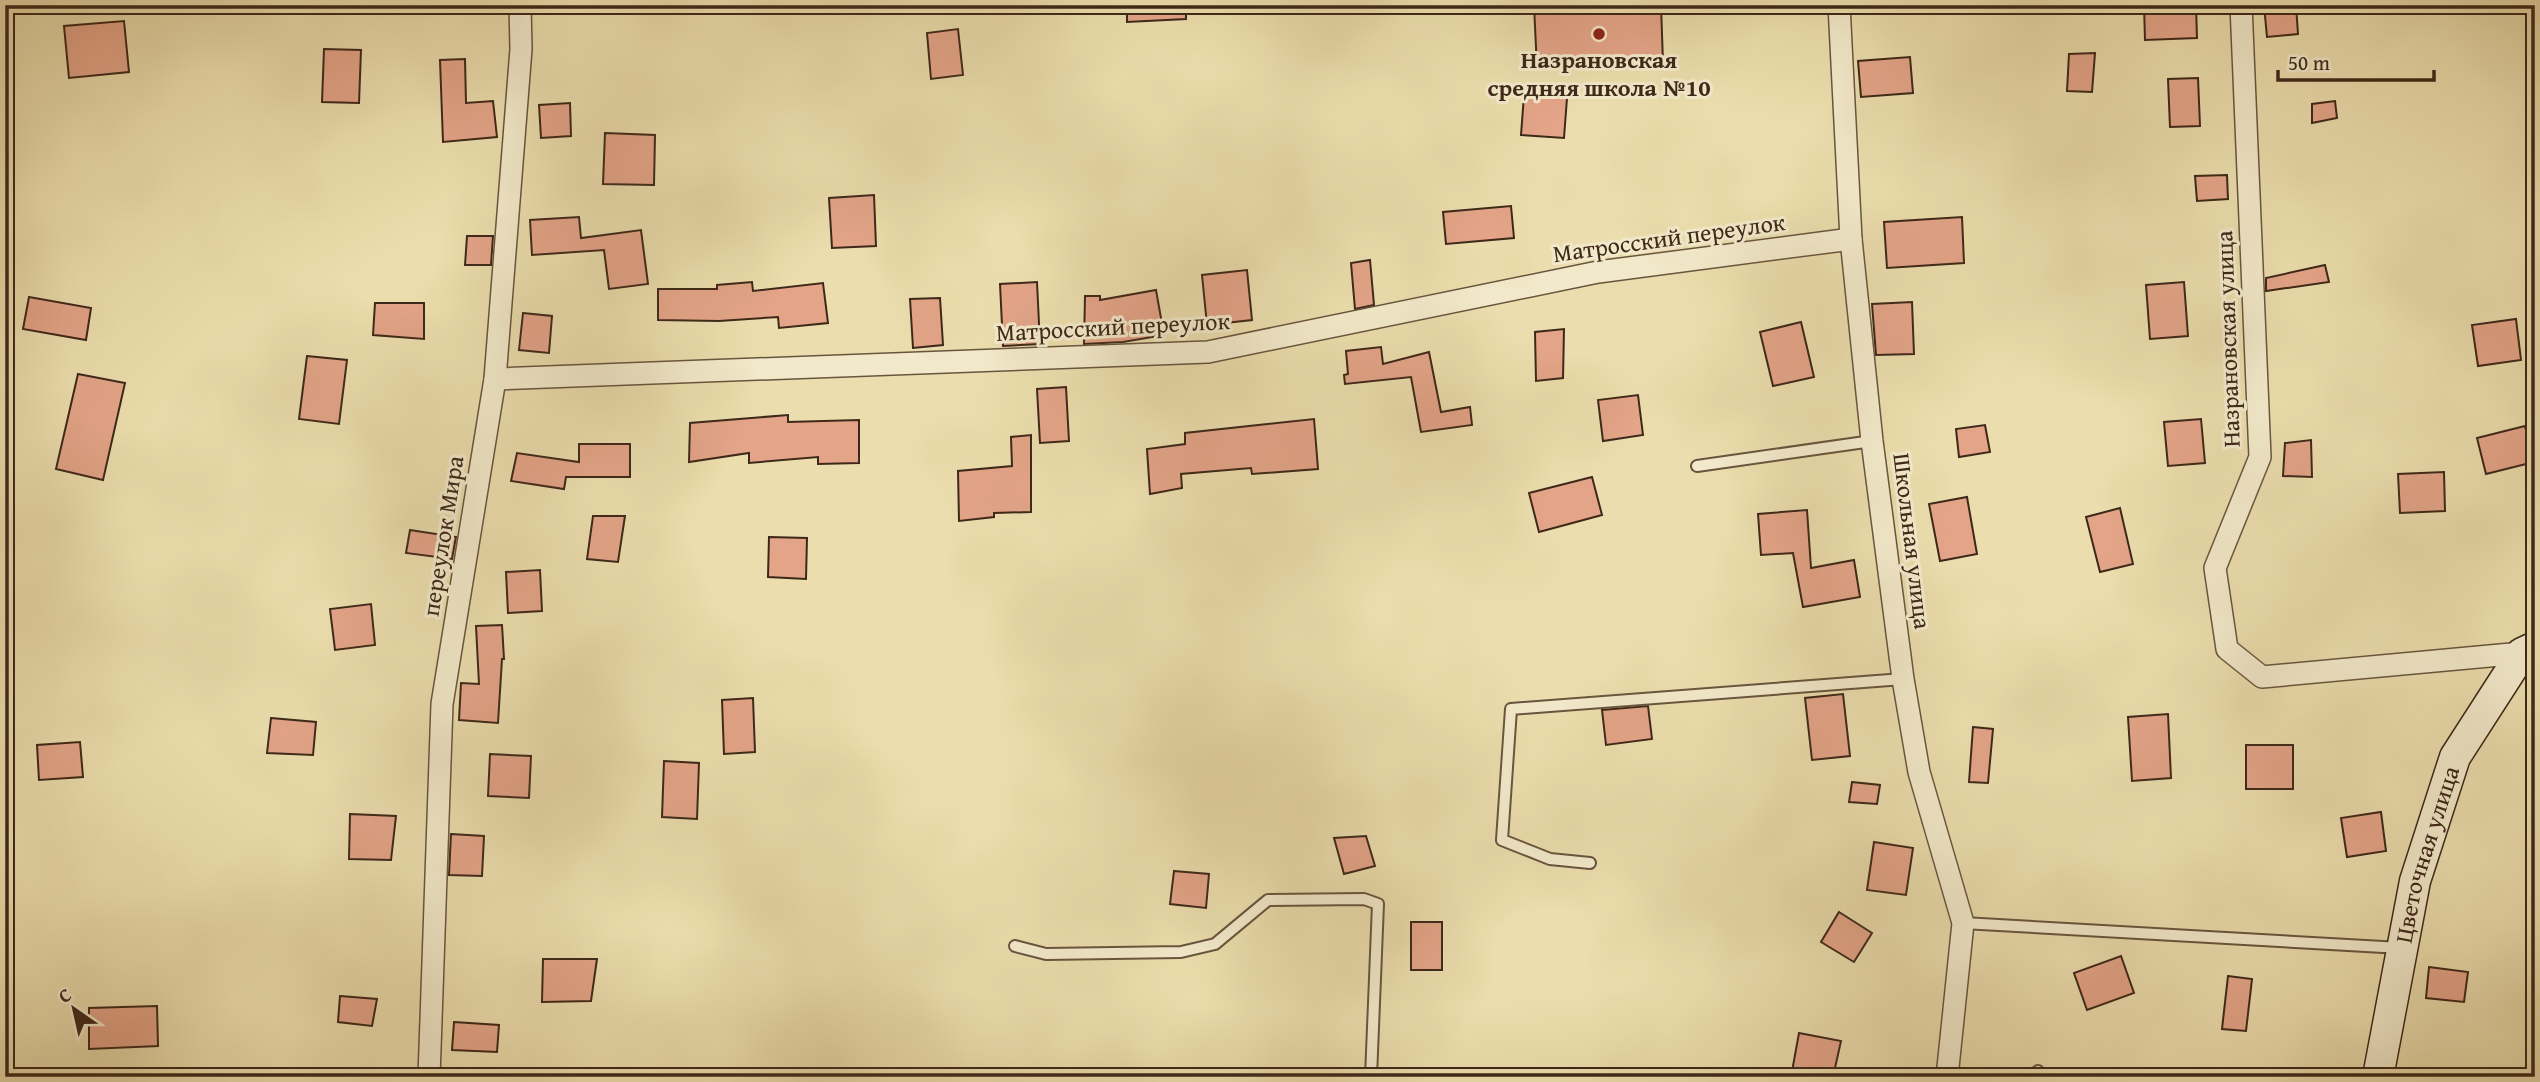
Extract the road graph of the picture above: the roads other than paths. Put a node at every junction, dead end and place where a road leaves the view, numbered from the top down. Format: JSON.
{"nodes":[{"id":1,"x":520,"y":5,"type":"edge"},
{"id":2,"x":1839,"y":5,"type":"edge"},
{"id":3,"x":2241,"y":5,"type":"edge"},
{"id":4,"x":1851,"y":239,"type":"junction"},
{"id":5,"x":495,"y":379,"type":"junction"},
{"id":6,"x":1872,"y":441,"type":"junction"},
{"id":7,"x":1697,"y":466,"type":"dead end"},
{"id":8,"x":2528,"y":650,"type":"edge"},
{"id":9,"x":1903,"y":679,"type":"junction"},
{"id":10,"x":1590,"y":863,"type":"dead end"},
{"id":11,"x":1963,"y":923,"type":"junction"},
{"id":12,"x":1015,"y":946,"type":"dead end"},
{"id":13,"x":2403,"y":948,"type":"junction"},
{"id":14,"x":429,"y":1077,"type":"edge"},
{"id":15,"x":1371,"y":1077,"type":"edge"},
{"id":16,"x":1947,"y":1077,"type":"edge"},
{"id":17,"x":2378,"y":1077,"type":"edge"}],
"edges":[{"from":1,"to":5,"type":"street","name":"переулок Мира"},
{"from":2,"to":4,"type":"street","name":"Школьная улица"},
{"from":3,"to":8,"type":"street","name":"Назрановская улица"},
{"from":4,"to":5,"type":"street","name":"Матросский переулок"},
{"from":4,"to":6,"type":"street","name":"Школьная улица"},
{"from":5,"to":14,"type":"street","name":"переулок Мира"},
{"from":6,"to":7,"type":"lane"},
{"from":6,"to":9,"type":"street","name":"Школьная улица"},
{"from":8,"to":13,"type":"street","name":"Цветочная улица"},
{"from":9,"to":10,"type":"lane"},
{"from":9,"to":11,"type":"street","name":"Школьная улица"},
{"from":11,"to":13,"type":"lane"},
{"from":11,"to":16,"type":"street","name":"Школьная улица"},
{"from":12,"to":15,"type":"lane"},
{"from":13,"to":17,"type":"street","name":"Цветочная улица"}]}
